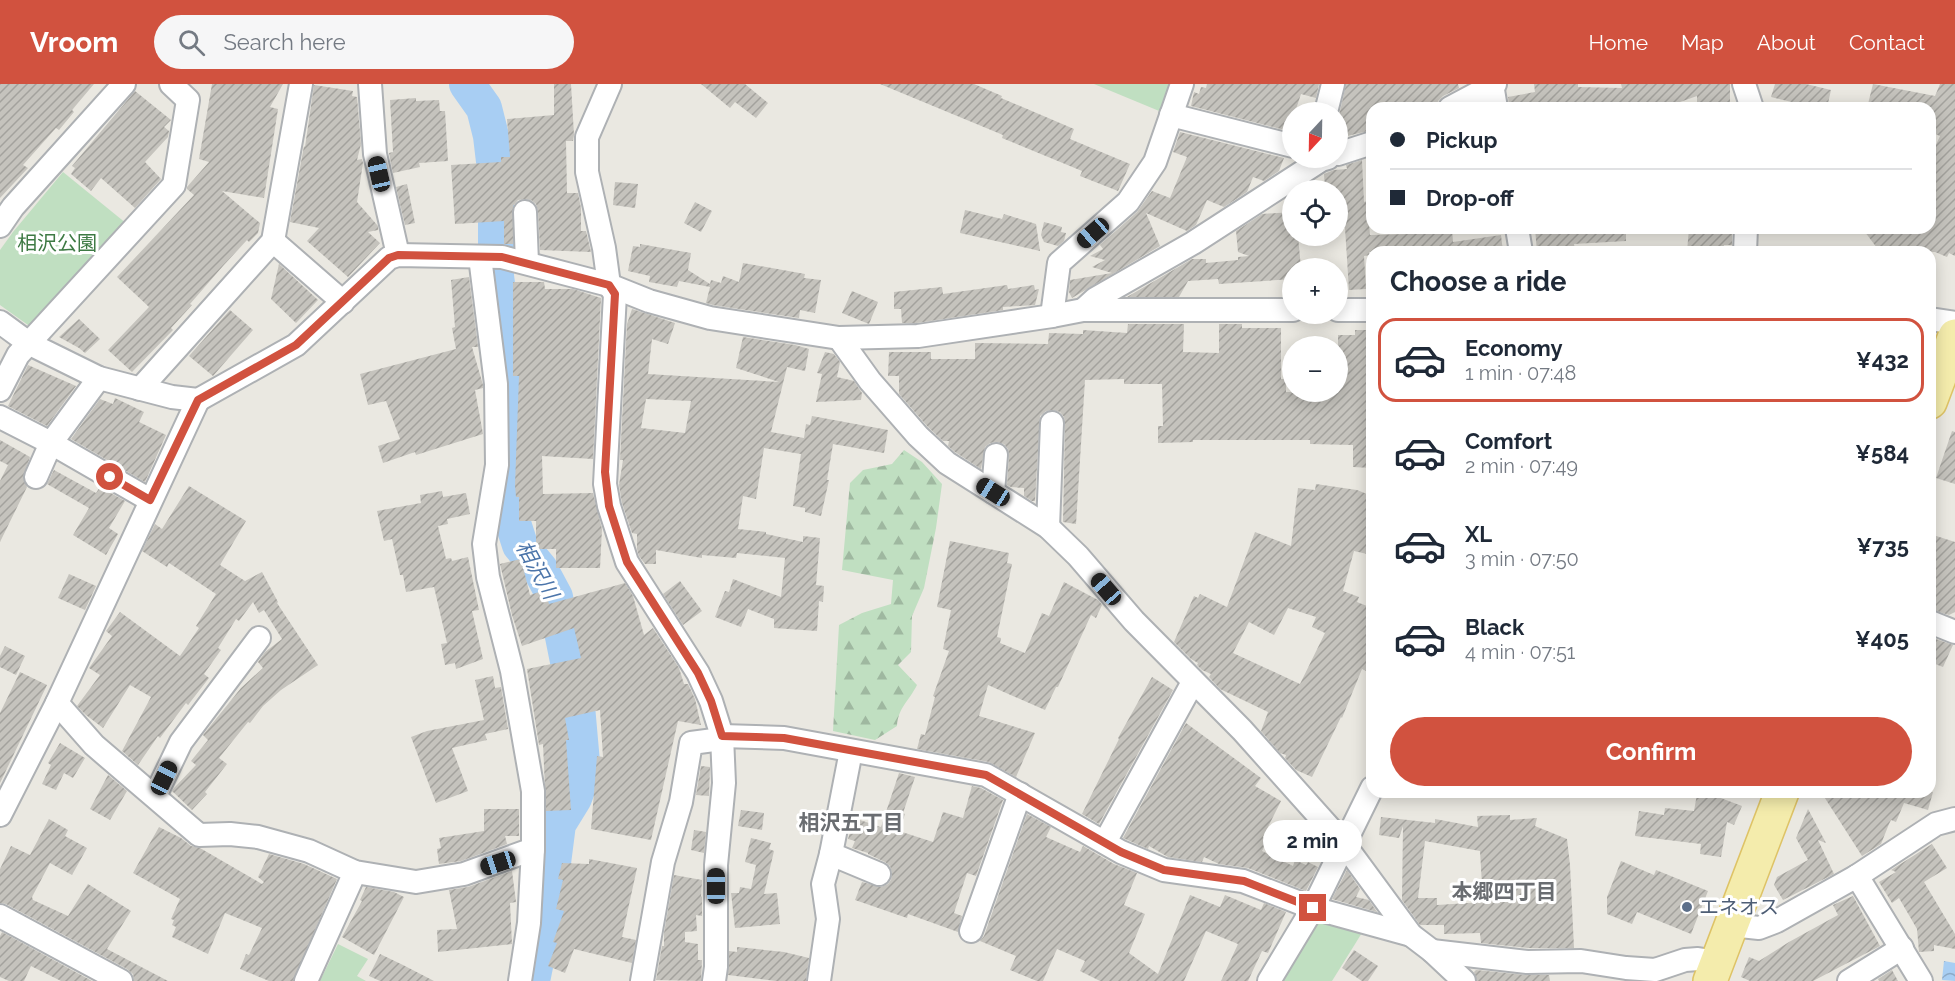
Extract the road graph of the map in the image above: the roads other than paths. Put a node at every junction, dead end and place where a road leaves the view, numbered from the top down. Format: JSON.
{"nodes":[{"id":1,"x":124,"y":84,"type":"edge"},
{"id":2,"x":171,"y":84,"type":"edge"},
{"id":3,"x":301,"y":84,"type":"edge"},
{"id":4,"x":370,"y":84,"type":"edge"},
{"id":5,"x":610,"y":84,"type":"edge"},
{"id":6,"x":1182,"y":84,"type":"edge"},
{"id":7,"x":1333,"y":84,"type":"edge"},
{"id":8,"x":1493,"y":84,"type":"edge"},
{"id":9,"x":1744,"y":84,"type":"edge"},
{"id":10,"x":1328,"y":102,"type":"edge"},
{"id":11,"x":1461,"y":102,"type":"edge"},
{"id":12,"x":1495,"y":102,"type":"edge"},
{"id":13,"x":1750,"y":102,"type":"edge"},
{"id":14,"x":1172,"y":115,"type":"junction"},
{"id":15,"x":1282,"y":143,"type":"edge"},
{"id":16,"x":1366,"y":145,"type":"edge"},
{"id":17,"x":1348,"y":150,"type":"edge"},
{"id":18,"x":1310,"y":168,"type":"edge"},
{"id":19,"x":525,"y":212,"type":"dead end"},
{"id":20,"x":0,"y":226,"type":"edge"},
{"id":21,"x":273,"y":241,"type":"junction"},
{"id":22,"x":398,"y":255,"type":"junction"},
{"id":23,"x":490,"y":257,"type":"junction"},
{"id":24,"x":527,"y":262,"type":"junction"},
{"id":25,"x":609,"y":285,"type":"junction"},
{"id":26,"x":343,"y":302,"type":"junction"},
{"id":27,"x":1083,"y":310,"type":"junction"},
{"id":28,"x":1282,"y":310,"type":"edge"},
{"id":29,"x":1348,"y":310,"type":"edge"},
{"id":30,"x":1366,"y":310,"type":"edge"},
{"id":31,"x":1052,"y":316,"type":"junction"},
{"id":32,"x":0,"y":322,"type":"edge"},
{"id":33,"x":1936,"y":324,"type":"edge"},
{"id":34,"x":1949,"y":336,"type":"edge"},
{"id":35,"x":839,"y":338,"type":"junction"},
{"id":36,"x":30,"y":344,"type":"junction"},
{"id":37,"x":99,"y":378,"type":"junction"},
{"id":38,"x":1936,"y":381,"type":"edge"},
{"id":39,"x":140,"y":389,"type":"junction"},
{"id":40,"x":0,"y":390,"type":"edge"},
{"id":41,"x":198,"y":400,"type":"junction"},
{"id":42,"x":0,"y":417,"type":"edge"},
{"id":43,"x":1052,"y":423,"type":"dead end"},
{"id":44,"x":51,"y":443,"type":"junction"},
{"id":45,"x":996,"y":455,"type":"dead end"},
{"id":46,"x":36,"y":477,"type":"dead end"},
{"id":47,"x":993,"y":492,"type":"junction"},
{"id":48,"x":150,"y":500,"type":"junction"},
{"id":49,"x":1048,"y":527,"type":"junction"},
{"id":50,"x":1936,"y":624,"type":"edge"},
{"id":51,"x":1955,"y":632,"type":"edge"},
{"id":52,"x":259,"y":638,"type":"dead end"},
{"id":53,"x":1193,"y":682,"type":"junction"},
{"id":54,"x":57,"y":704,"type":"junction"},
{"id":55,"x":722,"y":736,"type":"junction"},
{"id":56,"x":851,"y":751,"type":"junction"},
{"id":57,"x":1020,"y":794,"type":"junction"},
{"id":58,"x":154,"y":796,"type":"junction"},
{"id":59,"x":1367,"y":798,"type":"edge"},
{"id":60,"x":1780,"y":798,"type":"edge"},
{"id":61,"x":0,"y":815,"type":"edge"},
{"id":62,"x":1955,"y":819,"type":"edge"},
{"id":63,"x":1105,"y":842,"type":"junction"},
{"id":64,"x":1344,"y":844,"type":"junction"},
{"id":65,"x":533,"y":849,"type":"junction"},
{"id":66,"x":831,"y":854,"type":"junction"},
{"id":67,"x":355,"y":872,"type":"junction"},
{"id":68,"x":879,"y":874,"type":"dead end"},
{"id":69,"x":1857,"y":876,"type":"junction"},
{"id":70,"x":1313,"y":908,"type":"junction"},
{"id":71,"x":0,"y":916,"type":"edge"},
{"id":72,"x":1731,"y":925,"type":"junction"},
{"id":73,"x":971,"y":930,"type":"dead end"},
{"id":74,"x":1411,"y":935,"type":"junction"},
{"id":75,"x":1902,"y":948,"type":"junction"},
{"id":76,"x":1432,"y":951,"type":"junction"},
{"id":77,"x":1713,"y":972,"type":"edge"},
{"id":78,"x":1623,"y":975,"type":"edge"},
{"id":79,"x":121,"y":981,"type":"edge"},
{"id":80,"x":306,"y":981,"type":"edge"},
{"id":81,"x":520,"y":981,"type":"edge"},
{"id":82,"x":642,"y":981,"type":"edge"},
{"id":83,"x":714,"y":981,"type":"edge"},
{"id":84,"x":819,"y":981,"type":"edge"},
{"id":85,"x":1269,"y":981,"type":"edge"},
{"id":86,"x":1464,"y":981,"type":"edge"},
{"id":87,"x":1849,"y":981,"type":"edge"},
{"id":88,"x":1922,"y":981,"type":"edge"}],
"edges":[{"from":1,"to":20,"type":"street"},
{"from":2,"to":36,"type":"street"},
{"from":3,"to":21,"type":"street"},
{"from":4,"to":22,"type":"street"},
{"from":5,"to":25,"type":"street"},
{"from":6,"to":14,"type":"street"},
{"from":7,"to":10,"type":"street"},
{"from":8,"to":11,"type":"street"},
{"from":8,"to":12,"type":"street"},
{"from":9,"to":13,"type":"street"},
{"from":14,"to":15,"type":"street"},
{"from":14,"to":31,"type":"street"},
{"from":16,"to":17,"type":"street"},
{"from":18,"to":27,"type":"street"},
{"from":19,"to":24,"type":"street"},
{"from":21,"to":26,"type":"street"},
{"from":21,"to":39,"type":"street"},
{"from":22,"to":23,"type":"street"},
{"from":22,"to":26,"type":"street"},
{"from":23,"to":24,"type":"street"},
{"from":23,"to":65,"type":"street"},
{"from":24,"to":25,"type":"street"},
{"from":25,"to":35,"type":"street"},
{"from":25,"to":55,"type":"street"},
{"from":26,"to":41,"type":"street"},
{"from":27,"to":28,"type":"street"},
{"from":27,"to":31,"type":"street"},
{"from":29,"to":30,"type":"street"},
{"from":31,"to":35,"type":"street"},
{"from":32,"to":36,"type":"street"},
{"from":33,"to":34,"type":"street"},
{"from":34,"to":38,"type":"main road"},
{"from":35,"to":47,"type":"street"},
{"from":36,"to":37,"type":"street"},
{"from":36,"to":40,"type":"street"},
{"from":37,"to":39,"type":"street"},
{"from":37,"to":44,"type":"street"},
{"from":39,"to":41,"type":"street"},
{"from":41,"to":48,"type":"street"},
{"from":42,"to":44,"type":"street"},
{"from":43,"to":49,"type":"street"},
{"from":44,"to":46,"type":"street"},
{"from":44,"to":48,"type":"street"},
{"from":45,"to":47,"type":"street"},
{"from":47,"to":49,"type":"street"},
{"from":48,"to":54,"type":"street"},
{"from":49,"to":53,"type":"street"},
{"from":50,"to":51,"type":"street"},
{"from":52,"to":58,"type":"street"},
{"from":53,"to":63,"type":"street"},
{"from":53,"to":64,"type":"street"},
{"from":54,"to":58,"type":"street"},
{"from":54,"to":61,"type":"street"},
{"from":55,"to":56,"type":"street"},
{"from":55,"to":82,"type":"street"},
{"from":55,"to":83,"type":"street"},
{"from":56,"to":57,"type":"street"},
{"from":56,"to":66,"type":"street"},
{"from":57,"to":63,"type":"street"},
{"from":57,"to":73,"type":"street"},
{"from":58,"to":67,"type":"street"},
{"from":59,"to":64,"type":"street"},
{"from":60,"to":72,"type":"main road"},
{"from":62,"to":69,"type":"street"},
{"from":63,"to":70,"type":"street"},
{"from":64,"to":70,"type":"street"},
{"from":64,"to":74,"type":"street"},
{"from":65,"to":67,"type":"street"},
{"from":65,"to":81,"type":"street"},
{"from":66,"to":68,"type":"street"},
{"from":66,"to":84,"type":"street"},
{"from":67,"to":80,"type":"street"},
{"from":69,"to":72,"type":"street"},
{"from":69,"to":75,"type":"street"},
{"from":70,"to":74,"type":"street"},
{"from":70,"to":85,"type":"street"},
{"from":71,"to":79,"type":"street"},
{"from":72,"to":77,"type":"main road"},
{"from":74,"to":76,"type":"street"},
{"from":75,"to":87,"type":"street"},
{"from":75,"to":88,"type":"street"},
{"from":76,"to":78,"type":"street"},
{"from":76,"to":86,"type":"street"},
{"from":77,"to":78,"type":"street"}]}
